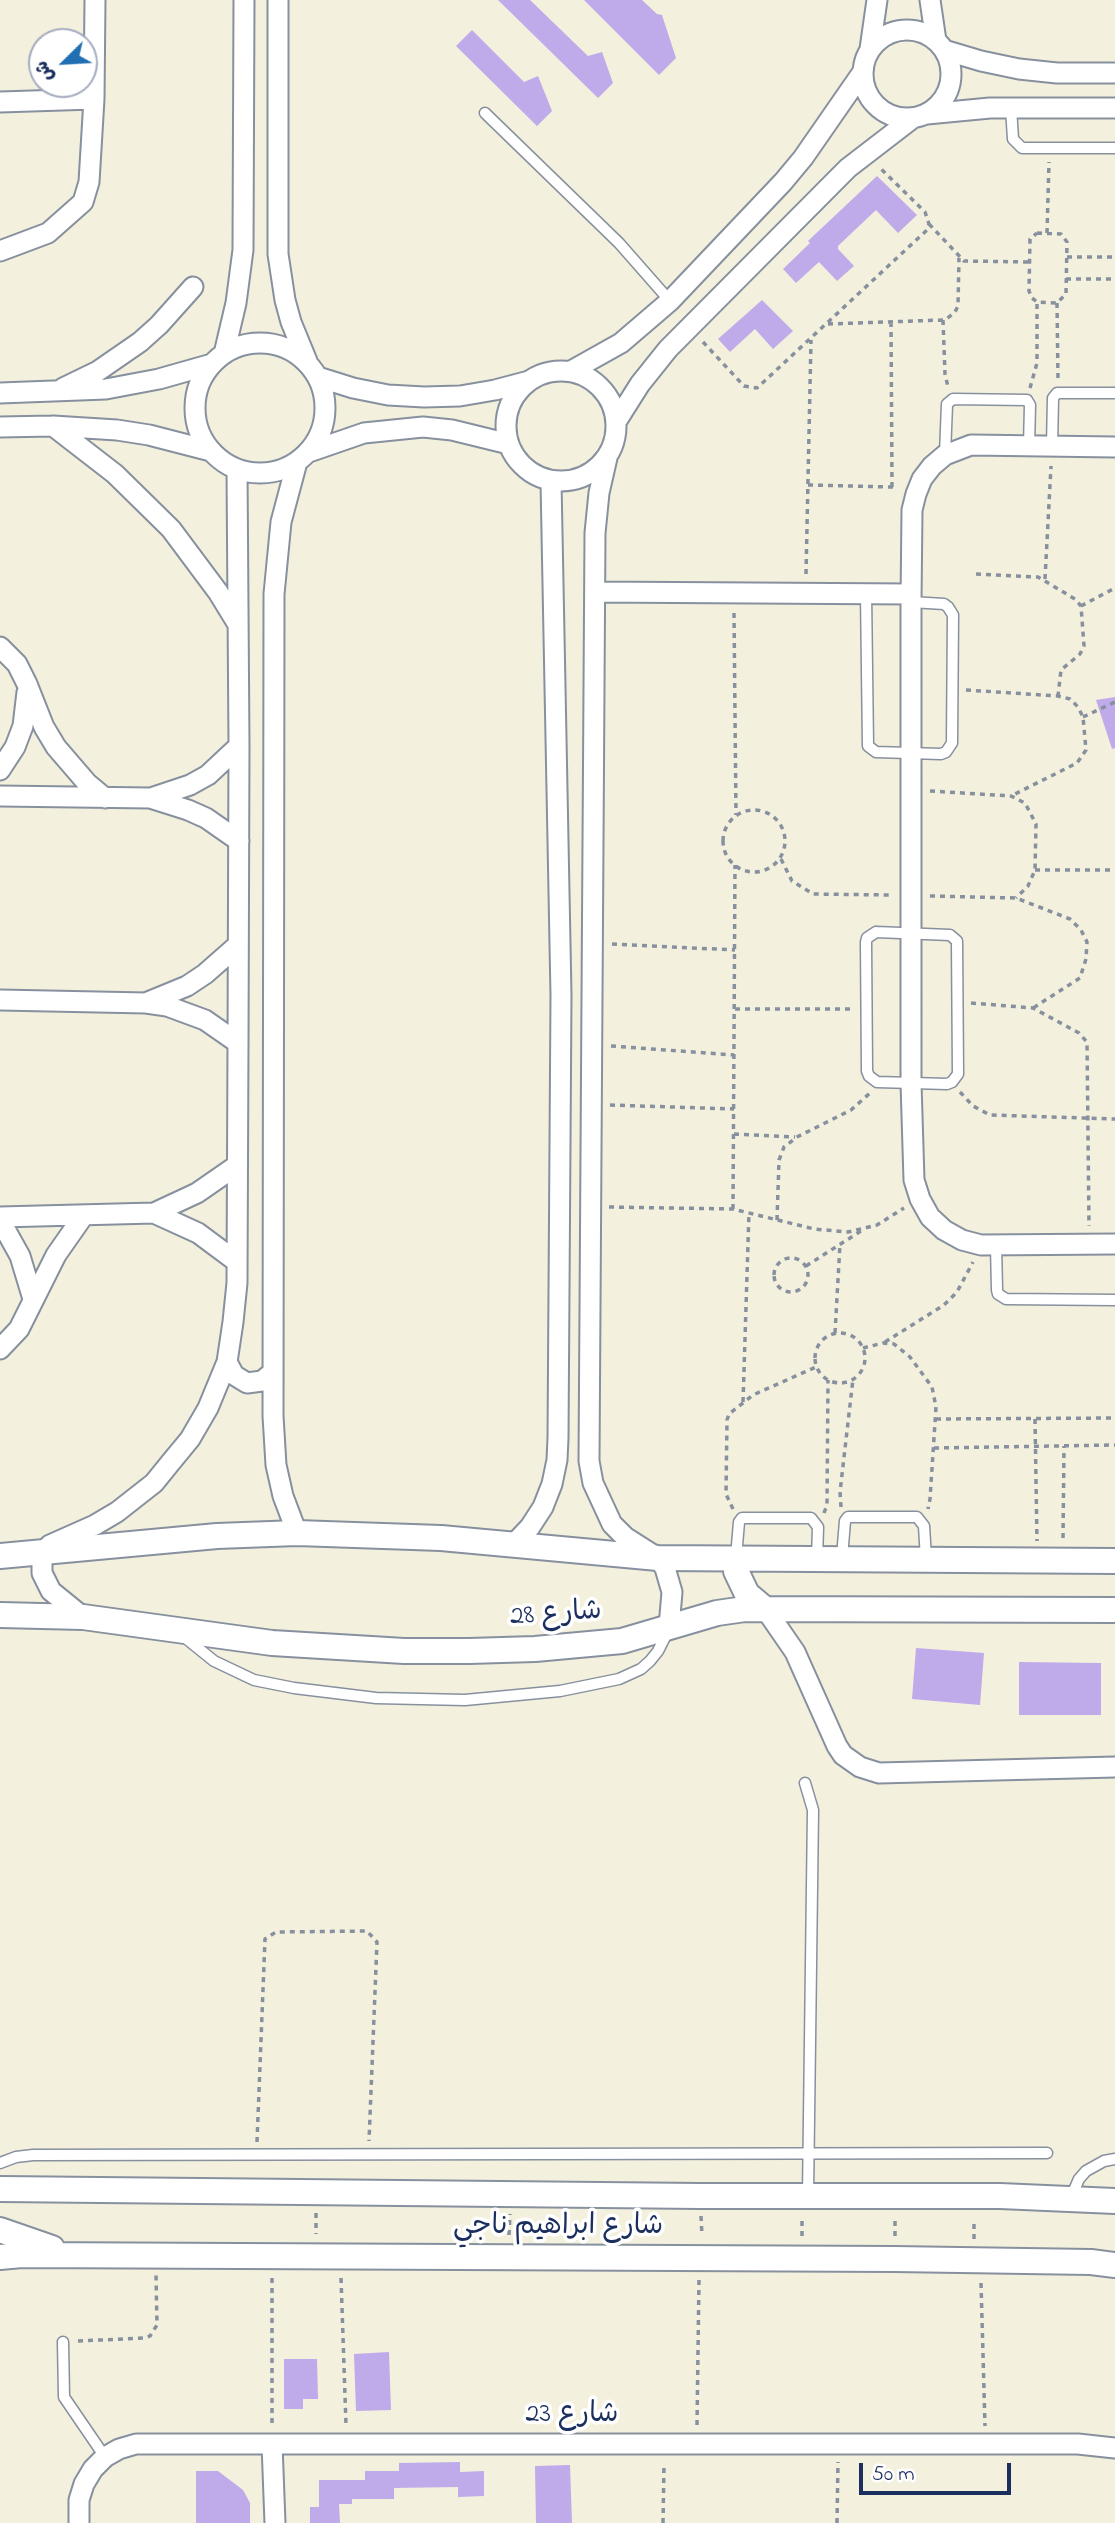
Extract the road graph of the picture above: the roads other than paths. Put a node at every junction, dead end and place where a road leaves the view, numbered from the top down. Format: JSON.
{"nodes":[{"id":1,"x":95,"y":0,"type":"edge"},
{"id":2,"x":244,"y":0,"type":"edge"},
{"id":3,"x":278,"y":0,"type":"edge"},
{"id":4,"x":877,"y":0,"type":"edge"},
{"id":5,"x":929,"y":0,"type":"edge"},
{"id":6,"x":940,"y":45,"type":"junction"},
{"id":7,"x":870,"y":49,"type":"junction"},
{"id":8,"x":862,"y":73,"type":"junction"},
{"id":9,"x":1115,"y":73,"type":"edge"},
{"id":10,"x":94,"y":99,"type":"junction"},
{"id":11,"x":0,"y":102,"type":"edge"},
{"id":12,"x":1011,"y":108,"type":"junction"},
{"id":13,"x":1115,"y":108,"type":"edge"},
{"id":14,"x":485,"y":114,"type":"dead end"},
{"id":15,"x":920,"y":116,"type":"junction"},
{"id":16,"x":1115,"y":148,"type":"edge"},
{"id":17,"x":0,"y":251,"type":"edge"},
{"id":18,"x":193,"y":287,"type":"dead end"},
{"id":19,"x":670,"y":300,"type":"junction"},
{"id":20,"x":218,"y":359,"type":"junction"},
{"id":21,"x":314,"y":371,"type":"junction"},
{"id":22,"x":571,"y":372,"type":"junction"},
{"id":23,"x":530,"y":380,"type":"junction"},
{"id":24,"x":0,"y":393,"type":"edge"},
{"id":25,"x":52,"y":393,"type":"junction"},
{"id":26,"x":1115,"y":393,"type":"edge"},
{"id":27,"x":617,"y":422,"type":"junction"},
{"id":28,"x":53,"y":426,"type":"junction"},
{"id":29,"x":0,"y":427,"type":"edge"},
{"id":30,"x":509,"y":444,"type":"junction"},
{"id":31,"x":1029,"y":446,"type":"junction"},
{"id":32,"x":1052,"y":446,"type":"junction"},
{"id":33,"x":1115,"y":447,"type":"edge"},
{"id":34,"x":211,"y":450,"type":"junction"},
{"id":35,"x":944,"y":455,"type":"junction"},
{"id":36,"x":303,"y":457,"type":"junction"},
{"id":37,"x":607,"y":458,"type":"junction"},
{"id":38,"x":237,"y":469,"type":"junction"},
{"id":39,"x":551,"y":481,"type":"junction"},
{"id":40,"x":595,"y":593,"type":"junction"},
{"id":41,"x":866,"y":593,"type":"junction"},
{"id":42,"x":911,"y":598,"type":"junction"},
{"id":43,"x":238,"y":625,"type":"junction"},
{"id":44,"x":0,"y":648,"type":"edge"},
{"id":45,"x":27,"y":684,"type":"junction"},
{"id":46,"x":239,"y":746,"type":"junction"},
{"id":47,"x":911,"y":753,"type":"junction"},
{"id":48,"x":0,"y":769,"type":"edge"},
{"id":49,"x":0,"y":796,"type":"edge"},
{"id":50,"x":105,"y":797,"type":"junction"},
{"id":51,"x":150,"y":798,"type":"junction"},
{"id":52,"x":239,"y":841,"type":"junction"},
{"id":53,"x":911,"y":933,"type":"junction"},
{"id":54,"x":238,"y":946,"type":"junction"},
{"id":55,"x":561,"y":995,"type":"junction"},
{"id":56,"x":592,"y":995,"type":"junction"},
{"id":57,"x":0,"y":1000,"type":"edge"},
{"id":58,"x":146,"y":1003,"type":"junction"},
{"id":59,"x":238,"y":1043,"type":"junction"},
{"id":60,"x":911,"y":1083,"type":"junction"},
{"id":61,"x":236,"y":1166,"type":"junction"},
{"id":62,"x":155,"y":1213,"type":"junction"},
{"id":63,"x":84,"y":1214,"type":"junction"},
{"id":64,"x":0,"y":1218,"type":"edge"},
{"id":65,"x":1115,"y":1244,"type":"edge"},
{"id":66,"x":989,"y":1245,"type":"junction"},
{"id":67,"x":237,"y":1262,"type":"junction"},
{"id":68,"x":33,"y":1299,"type":"junction"},
{"id":69,"x":1115,"y":1300,"type":"edge"},
{"id":70,"x":0,"y":1349,"type":"edge"},
{"id":71,"x":227,"y":1362,"type":"junction"},
{"id":72,"x":273,"y":1372,"type":"junction"},
{"id":73,"x":558,"y":1438,"type":"junction"},
{"id":74,"x":588,"y":1439,"type":"junction"},
{"id":75,"x":297,"y":1533,"type":"junction"},
{"id":76,"x":513,"y":1545,"type":"junction"},
{"id":77,"x":42,"y":1553,"type":"junction"},
{"id":78,"x":0,"y":1556,"type":"edge"},
{"id":79,"x":658,"y":1558,"type":"junction"},
{"id":80,"x":736,"y":1559,"type":"junction"},
{"id":81,"x":829,"y":1559,"type":"junction"},
{"id":82,"x":926,"y":1560,"type":"junction"},
{"id":83,"x":1115,"y":1561,"type":"edge"},
{"id":84,"x":766,"y":1610,"type":"junction"},
{"id":85,"x":1115,"y":1610,"type":"edge"},
{"id":86,"x":0,"y":1615,"type":"edge"},
{"id":87,"x":83,"y":1617,"type":"junction"},
{"id":88,"x":669,"y":1627,"type":"junction"},
{"id":89,"x":177,"y":1631,"type":"junction"},
{"id":90,"x":1115,"y":1767,"type":"edge"},
{"id":91,"x":805,"y":1783,"type":"dead end"},
{"id":92,"x":1047,"y":2153,"type":"dead end"},
{"id":93,"x":809,"y":2154,"type":"junction"},
{"id":94,"x":1115,"y":2159,"type":"edge"},
{"id":95,"x":0,"y":2163,"type":"edge"},
{"id":96,"x":0,"y":2189,"type":"edge"},
{"id":97,"x":806,"y":2195,"type":"junction"},
{"id":98,"x":1071,"y":2199,"type":"junction"},
{"id":99,"x":1115,"y":2201,"type":"edge"},
{"id":100,"x":0,"y":2230,"type":"edge"},
{"id":101,"x":74,"y":2255,"type":"junction"},
{"id":102,"x":0,"y":2257,"type":"edge"},
{"id":103,"x":1115,"y":2265,"type":"edge"},
{"id":104,"x":63,"y":2342,"type":"road end"},
{"id":105,"x":272,"y":2444,"type":"junction"},
{"id":106,"x":1115,"y":2448,"type":"edge"},
{"id":107,"x":105,"y":2457,"type":"junction"},
{"id":108,"x":79,"y":2523,"type":"edge"},
{"id":109,"x":275,"y":2523,"type":"edge"}],
"edges":[{"from":1,"to":10,"type":"street"},
{"from":2,"to":20,"type":"street"},
{"from":3,"to":21,"type":"street"},
{"from":4,"to":7,"type":"street"},
{"from":5,"to":6,"type":"street"},
{"from":6,"to":7,"type":"street"},
{"from":6,"to":9,"type":"street"},
{"from":6,"to":15,"type":"street"},
{"from":7,"to":8,"type":"street"},
{"from":8,"to":15,"type":"street"},
{"from":8,"to":19,"type":"street"},
{"from":10,"to":11,"type":"street"},
{"from":10,"to":17,"type":"street"},
{"from":12,"to":13,"type":"street"},
{"from":12,"to":15,"type":"street"},
{"from":12,"to":16,"type":"lane"},
{"from":14,"to":19,"type":"lane"},
{"from":15,"to":27,"type":"street"},
{"from":18,"to":25,"type":"street"},
{"from":19,"to":22,"type":"street"},
{"from":20,"to":21,"type":"street"},
{"from":20,"to":25,"type":"street"},
{"from":20,"to":34,"type":"street"},
{"from":21,"to":23,"type":"street"},
{"from":21,"to":36,"type":"street"},
{"from":22,"to":23,"type":"street"},
{"from":22,"to":27,"type":"street"},
{"from":23,"to":30,"type":"street"},
{"from":24,"to":25,"type":"street"},
{"from":26,"to":32,"type":"lane"},
{"from":27,"to":37,"type":"street"},
{"from":28,"to":29,"type":"street"},
{"from":28,"to":34,"type":"street"},
{"from":28,"to":43,"type":"street"},
{"from":30,"to":36,"type":"street"},
{"from":30,"to":39,"type":"street"},
{"from":31,"to":32,"type":"street"},
{"from":31,"to":35,"type":"street"},
{"from":31,"to":35,"type":"lane"},
{"from":32,"to":33,"type":"street"},
{"from":34,"to":38,"type":"street"},
{"from":35,"to":42,"type":"street"},
{"from":36,"to":38,"type":"street"},
{"from":36,"to":72,"type":"street"},
{"from":37,"to":39,"type":"street"},
{"from":37,"to":40,"type":"street"},
{"from":38,"to":43,"type":"street"},
{"from":39,"to":55,"type":"street"},
{"from":40,"to":41,"type":"street"},
{"from":40,"to":56,"type":"street"},
{"from":41,"to":42,"type":"street"},
{"from":41,"to":47,"type":"lane"},
{"from":42,"to":47,"type":"street"},
{"from":42,"to":47,"type":"lane"},
{"from":43,"to":46,"type":"street"},
{"from":44,"to":45,"type":"street"},
{"from":45,"to":48,"type":"street"},
{"from":45,"to":50,"type":"street"},
{"from":46,"to":51,"type":"street"},
{"from":46,"to":52,"type":"street"},
{"from":47,"to":53,"type":"street"},
{"from":49,"to":50,"type":"street"},
{"from":50,"to":51,"type":"street"},
{"from":51,"to":52,"type":"street"},
{"from":52,"to":54,"type":"street"},
{"from":53,"to":60,"type":"street"},
{"from":53,"to":60,"type":"lane"},
{"from":53,"to":60,"type":"lane"},
{"from":54,"to":58,"type":"street"},
{"from":54,"to":59,"type":"street"},
{"from":55,"to":56,"type":"street"},
{"from":55,"to":73,"type":"street"},
{"from":56,"to":74,"type":"street"},
{"from":57,"to":58,"type":"street"},
{"from":58,"to":59,"type":"street"},
{"from":59,"to":61,"type":"street"},
{"from":60,"to":66,"type":"street"},
{"from":61,"to":62,"type":"street"},
{"from":61,"to":67,"type":"street"},
{"from":62,"to":63,"type":"street"},
{"from":62,"to":67,"type":"street"},
{"from":63,"to":64,"type":"street"},
{"from":63,"to":68,"type":"street"},
{"from":64,"to":68,"type":"street"},
{"from":65,"to":66,"type":"street"},
{"from":66,"to":69,"type":"lane"},
{"from":67,"to":71,"type":"street"},
{"from":68,"to":70,"type":"street"},
{"from":71,"to":72,"type":"street"},
{"from":71,"to":77,"type":"street"},
{"from":72,"to":75,"type":"street"},
{"from":73,"to":74,"type":"street"},
{"from":73,"to":76,"type":"street"},
{"from":74,"to":79,"type":"street"},
{"from":75,"to":76,"type":"street"},
{"from":75,"to":77,"type":"street"},
{"from":76,"to":79,"type":"street"},
{"from":77,"to":78,"type":"street"},
{"from":77,"to":87,"type":"street"},
{"from":79,"to":80,"type":"street"},
{"from":79,"to":88,"type":"street"},
{"from":80,"to":81,"type":"street"},
{"from":80,"to":81,"type":"lane"},
{"from":80,"to":84,"type":"street"},
{"from":81,"to":82,"type":"street"},
{"from":81,"to":82,"type":"lane"},
{"from":82,"to":83,"type":"street"},
{"from":84,"to":85,"type":"street","name":"شارع 28"},
{"from":84,"to":88,"type":"street","name":"شارع 28"},
{"from":84,"to":90,"type":"street"},
{"from":86,"to":87,"type":"street","name":"شارع 28"},
{"from":87,"to":89,"type":"street","name":"شارع 28"},
{"from":88,"to":89,"type":"street","name":"شارع 28"},
{"from":88,"to":89,"type":"lane"},
{"from":91,"to":93,"type":"lane"},
{"from":92,"to":93,"type":"lane"},
{"from":93,"to":95,"type":"lane"},
{"from":93,"to":97,"type":"lane"},
{"from":94,"to":98,"type":"lane"},
{"from":96,"to":97,"type":"street","name":"شارع ابراهيم ناجي"},
{"from":97,"to":98,"type":"street","name":"شارع ابراهيم ناجي"},
{"from":98,"to":99,"type":"street","name":"شارع ابراهيم ناجي"},
{"from":100,"to":101,"type":"street"},
{"from":101,"to":102,"type":"street","name":"شارع ابراهيم ناجي"},
{"from":101,"to":103,"type":"street","name":"شارع ابراهيم ناجي"},
{"from":104,"to":107,"type":"lane"},
{"from":105,"to":106,"type":"street","name":"شارع 23"},
{"from":105,"to":107,"type":"street","name":"شارع 23"},
{"from":105,"to":109,"type":"street"},
{"from":107,"to":108,"type":"street"}]}
